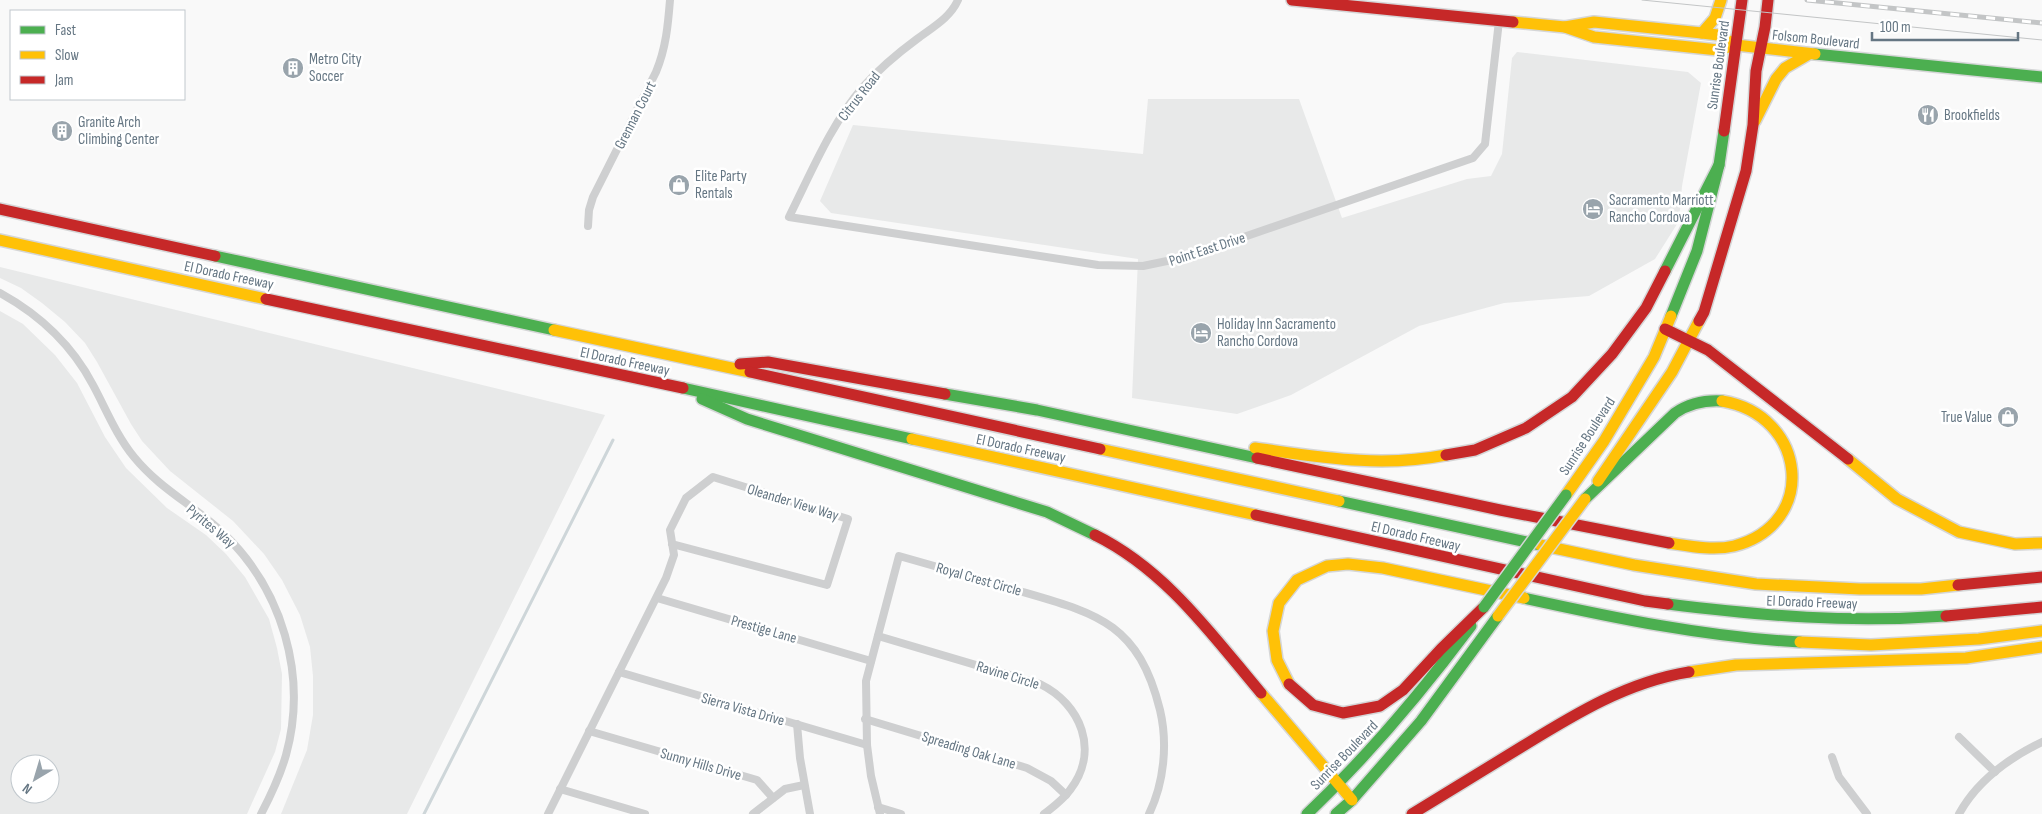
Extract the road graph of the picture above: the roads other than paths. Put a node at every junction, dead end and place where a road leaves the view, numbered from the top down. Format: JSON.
{"nodes":[{"id":1,"x":670,"y":0,"type":"edge"},
{"id":2,"x":958,"y":0,"type":"edge"},
{"id":3,"x":1292,"y":0,"type":"edge"},
{"id":4,"x":1721,"y":0,"type":"edge"},
{"id":5,"x":1742,"y":0,"type":"edge"},
{"id":6,"x":1768,"y":0,"type":"edge"},
{"id":7,"x":1499,"y":21,"type":"junction"},
{"id":8,"x":1565,"y":27,"type":"junction"},
{"id":9,"x":1702,"y":33,"type":"junction"},
{"id":10,"x":1736,"y":45,"type":"junction"},
{"id":11,"x":1761,"y":48,"type":"junction"},
{"id":12,"x":1809,"y":54,"type":"junction"},
{"id":13,"x":2042,"y":77,"type":"edge"},
{"id":14,"x":1753,"y":125,"type":"junction"},
{"id":15,"x":1719,"y":165,"type":"junction"},
{"id":16,"x":0,"y":209,"type":"edge"},
{"id":17,"x":789,"y":217,"type":"joint"},
{"id":18,"x":588,"y":226,"type":"dead end"},
{"id":19,"x":0,"y":240,"type":"edge"},
{"id":20,"x":0,"y":293,"type":"edge"},
{"id":21,"x":1665,"y":329,"type":"junction"},
{"id":22,"x":1690,"y":340,"type":"junction"},
{"id":23,"x":724,"y":366,"type":"junction"},
{"id":24,"x":706,"y":397,"type":"junction"},
{"id":25,"x":1160,"y":435,"type":"junction"},
{"id":26,"x":1584,"y":499,"type":"junction"},
{"id":27,"x":2042,"y":543,"type":"edge"},
{"id":28,"x":672,"y":544,"type":"junction"},
{"id":29,"x":2042,"y":577,"type":"edge"},
{"id":30,"x":657,"y":598,"type":"junction"},
{"id":31,"x":1484,"y":607,"type":"junction"},
{"id":32,"x":2042,"y":607,"type":"edge"},
{"id":33,"x":2042,"y":631,"type":"edge"},
{"id":34,"x":878,"y":636,"type":"junction"},
{"id":35,"x":2042,"y":648,"type":"edge"},
{"id":36,"x":871,"y":661,"type":"junction"},
{"id":37,"x":619,"y":672,"type":"junction"},
{"id":38,"x":865,"y":719,"type":"junction"},
{"id":39,"x":797,"y":724,"type":"junction"},
{"id":40,"x":589,"y":731,"type":"junction"},
{"id":41,"x":1959,"y":737,"type":"dead end"},
{"id":42,"x":2042,"y":742,"type":"edge"},
{"id":43,"x":867,"y":745,"type":"junction"},
{"id":44,"x":1832,"y":757,"type":"dead end"},
{"id":45,"x":1995,"y":772,"type":"junction"},
{"id":46,"x":804,"y":785,"type":"junction"},
{"id":47,"x":1339,"y":785,"type":"junction"},
{"id":48,"x":559,"y":790,"type":"junction"},
{"id":49,"x":1066,"y":795,"type":"junction"},
{"id":50,"x":773,"y":798,"type":"junction"},
{"id":51,"x":1352,"y":800,"type":"junction"},
{"id":52,"x":879,"y":810,"type":"edge"},
{"id":53,"x":625,"y":811,"type":"edge"},
{"id":54,"x":261,"y":814,"type":"edge"},
{"id":55,"x":548,"y":814,"type":"edge"},
{"id":56,"x":644,"y":814,"type":"edge"},
{"id":57,"x":752,"y":814,"type":"edge"},
{"id":58,"x":810,"y":814,"type":"edge"},
{"id":59,"x":901,"y":814,"type":"edge"},
{"id":60,"x":1044,"y":814,"type":"edge"},
{"id":61,"x":1148,"y":814,"type":"edge"},
{"id":62,"x":1307,"y":814,"type":"edge"},
{"id":63,"x":1336,"y":814,"type":"edge"},
{"id":64,"x":1412,"y":814,"type":"edge"},
{"id":65,"x":1867,"y":814,"type":"edge"},
{"id":66,"x":1959,"y":814,"type":"edge"}],
"edges":[{"from":1,"to":18,"type":"street","name":"Grennan Court"},
{"from":2,"to":17,"type":"street","name":"Citrus Road"},
{"from":3,"to":7,"type":"main road","name":"Folsom Boulevard"},
{"from":4,"to":9,"type":"main road"},
{"from":5,"to":10,"type":"main road","name":"Sunrise Boulevard"},
{"from":6,"to":11,"type":"main road"},
{"from":7,"to":8,"type":"main road","name":"Folsom Boulevard"},
{"from":7,"to":17,"type":"street","name":"Point East Drive"},
{"from":8,"to":9,"type":"main road","name":"Folsom Boulevard"},
{"from":8,"to":10,"type":"main road","name":"Folsom Boulevard"},
{"from":9,"to":10,"type":"main road","name":"Folsom Boulevard"},
{"from":10,"to":11,"type":"main road","name":"Folsom Boulevard"},
{"from":10,"to":15,"type":"main road","name":"Sunrise Boulevard"},
{"from":11,"to":12,"type":"main road","name":"Folsom Boulevard"},
{"from":11,"to":14,"type":"main road"},
{"from":12,"to":13,"type":"main road","name":"Folsom Boulevard"},
{"from":12,"to":14,"type":"main road"},
{"from":14,"to":22,"type":"main road"},
{"from":15,"to":21,"type":"main road","name":"Sunrise Boulevard"},
{"from":15,"to":25,"type":"main road"},
{"from":16,"to":23,"type":"main road","name":"El Dorado Freeway"},
{"from":19,"to":24,"type":"main road","name":"El Dorado Freeway"},
{"from":20,"to":54,"type":"street","name":"Pyrites Way"},
{"from":21,"to":22,"type":"main road"},
{"from":21,"to":31,"type":"main road","name":"Sunrise Boulevard","bridge":true},
{"from":22,"to":26,"type":"main road"},
{"from":22,"to":27,"type":"main road"},
{"from":23,"to":25,"type":"main road"},
{"from":23,"to":29,"type":"main road","name":"El Dorado Freeway"},
{"from":24,"to":32,"type":"main road","name":"El Dorado Freeway"},
{"from":24,"to":47,"type":"main road"},
{"from":25,"to":26,"type":"main road"},
{"from":26,"to":51,"type":"main road","bridge":true},
{"from":28,"to":28,"type":"street","name":"Oleander View Way"},
{"from":28,"to":30,"type":"street","name":"Oleander View Way"},
{"from":30,"to":36,"type":"street","name":"Prestige Lane"},
{"from":30,"to":37,"type":"street","name":"Oleander View Way"},
{"from":31,"to":33,"type":"main road"},
{"from":31,"to":47,"type":"main road","name":"Sunrise Boulevard"},
{"from":34,"to":36,"type":"street","name":"Royal Crest Circle"},
{"from":34,"to":49,"type":"street","name":"Ravine Circle"},
{"from":34,"to":61,"type":"street","name":"Royal Crest Circle"},
{"from":35,"to":64,"type":"main road"},
{"from":36,"to":38,"type":"street","name":"Royal Crest Circle"},
{"from":37,"to":39,"type":"street","name":"Sierra Vista Drive"},
{"from":37,"to":40,"type":"street","name":"Oleander View Way"},
{"from":38,"to":43,"type":"street","name":"Royal Crest Circle"},
{"from":38,"to":49,"type":"street","name":"Spreading Oak Lane"},
{"from":39,"to":43,"type":"street","name":"Sierra Vista Drive"},
{"from":39,"to":46,"type":"street"},
{"from":40,"to":48,"type":"street","name":"Oleander View Way"},
{"from":40,"to":50,"type":"street","name":"Sunny Hills Drive"},
{"from":41,"to":45,"type":"street"},
{"from":42,"to":45,"type":"street"},
{"from":43,"to":52,"type":"street","name":"Royal Crest Circle"},
{"from":44,"to":65,"type":"street"},
{"from":45,"to":66,"type":"street"},
{"from":46,"to":50,"type":"street"},
{"from":46,"to":58,"type":"street"},
{"from":47,"to":51,"type":"main road"},
{"from":47,"to":62,"type":"main road","name":"Sunrise Boulevard"},
{"from":48,"to":53,"type":"street"},
{"from":48,"to":55,"type":"street","name":"Oleander View Way"},
{"from":49,"to":60,"type":"street","name":"Ravine Circle"},
{"from":50,"to":57,"type":"street"},
{"from":51,"to":63,"type":"main road"},
{"from":52,"to":59,"type":"street"},
{"from":53,"to":56,"type":"street"}]}
